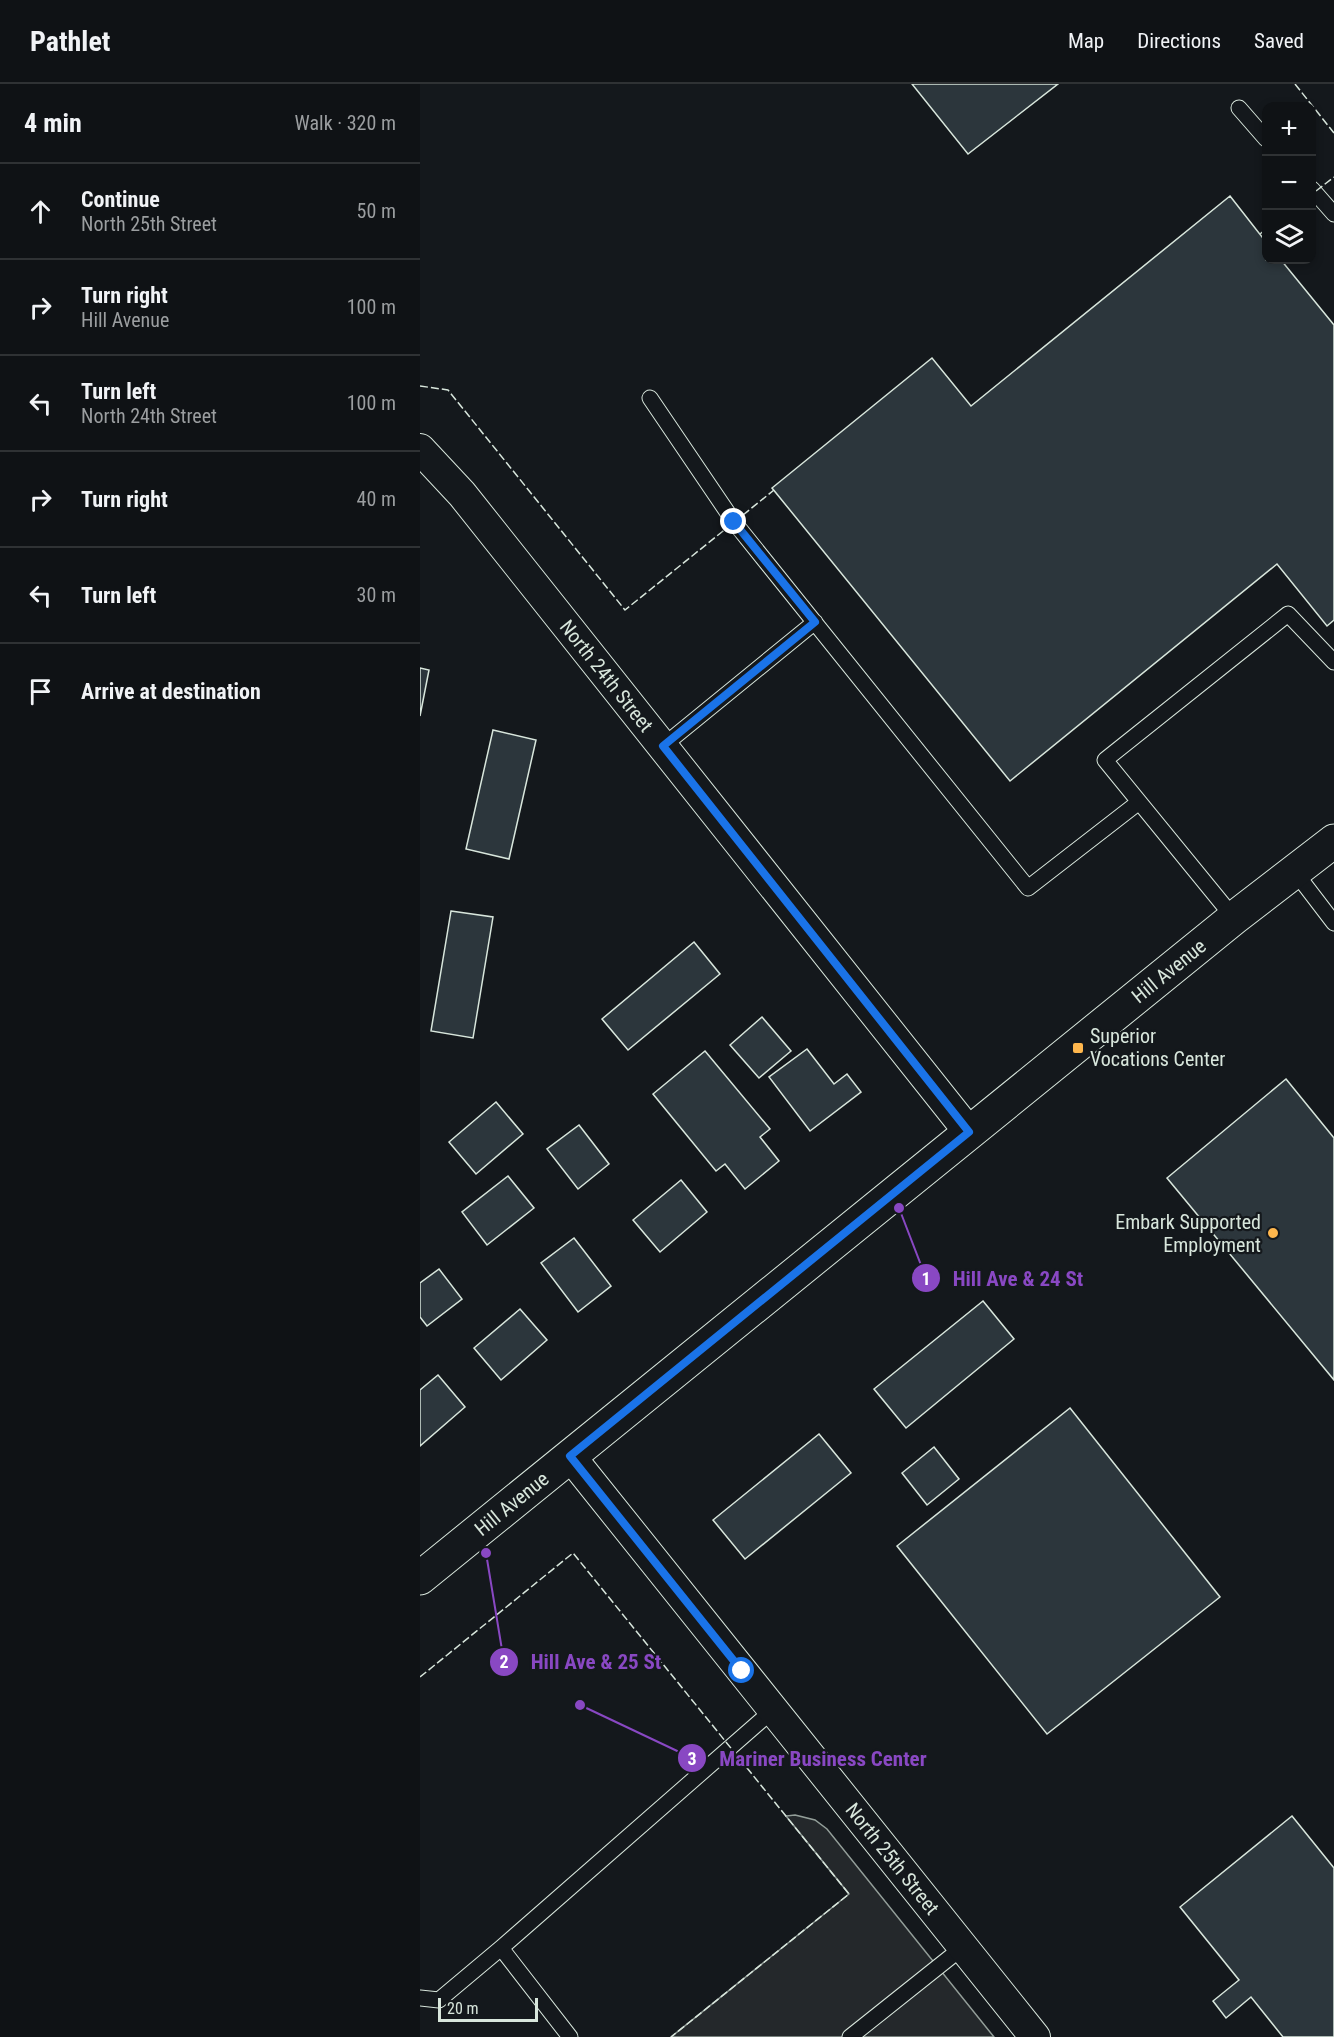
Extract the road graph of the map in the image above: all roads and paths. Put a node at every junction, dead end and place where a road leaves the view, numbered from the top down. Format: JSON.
{"nodes":[{"id":1,"x":1239,"y":108,"type":"dead end"},
{"id":2,"x":1262,"y":134,"type":"edge"},
{"id":3,"x":1316,"y":194,"type":"edge"},
{"id":4,"x":1334,"y":213,"type":"edge"},
{"id":5,"x":650,"y":398,"type":"dead end"},
{"id":6,"x":420,"y":448,"type":"edge"},
{"id":7,"x":815,"y":622,"type":"junction"},
{"id":8,"x":1334,"y":662,"type":"edge"},
{"id":9,"x":663,"y":746,"type":"junction"},
{"id":10,"x":1139,"y":802,"type":"junction"},
{"id":11,"x":1334,"y":841,"type":"edge"},
{"id":12,"x":1295,"y":872,"type":"junction"},
{"id":13,"x":1234,"y":918,"type":"junction"},
{"id":14,"x":1334,"y":923,"type":"edge"},
{"id":15,"x":969,"y":1132,"type":"junction"},
{"id":16,"x":570,"y":1456,"type":"junction"},
{"id":17,"x":420,"y":1578,"type":"edge"},
{"id":18,"x":773,"y":1710,"type":"junction"},
{"id":19,"x":963,"y":1947,"type":"junction"},
{"id":20,"x":501,"y":1948,"type":"junction"},
{"id":21,"x":420,"y":1998,"type":"edge"},
{"id":22,"x":570,"y":2037,"type":"edge"},
{"id":23,"x":850,"y":2037,"type":"edge"},
{"id":24,"x":1035,"y":2037,"type":"edge"}],
"edges":[{"from":1,"to":2,"type":"lane"},
{"from":3,"to":4,"type":"lane"},
{"from":5,"to":7,"type":"lane"},
{"from":6,"to":9,"type":"street","name":"North 24th Street"},
{"from":7,"to":9,"type":"lane"},
{"from":7,"to":10,"type":"lane"},
{"from":8,"to":10,"type":"lane"},
{"from":9,"to":15,"type":"street","name":"North 24th Street"},
{"from":10,"to":13,"type":"lane"},
{"from":11,"to":12,"type":"street","name":"Hill Avenue"},
{"from":12,"to":13,"type":"street","name":"Hill Avenue"},
{"from":12,"to":14,"type":"lane"},
{"from":13,"to":15,"type":"street","name":"Hill Avenue"},
{"from":15,"to":16,"type":"street","name":"Hill Avenue"},
{"from":16,"to":17,"type":"street","name":"Hill Avenue"},
{"from":16,"to":18,"type":"street","name":"North 25th Street"},
{"from":18,"to":19,"type":"street","name":"North 25th Street"},
{"from":18,"to":20,"type":"lane"},
{"from":19,"to":23,"type":"lane"},
{"from":19,"to":24,"type":"street","name":"North 25th Street"},
{"from":20,"to":21,"type":"lane"},
{"from":20,"to":22,"type":"lane"}]}
